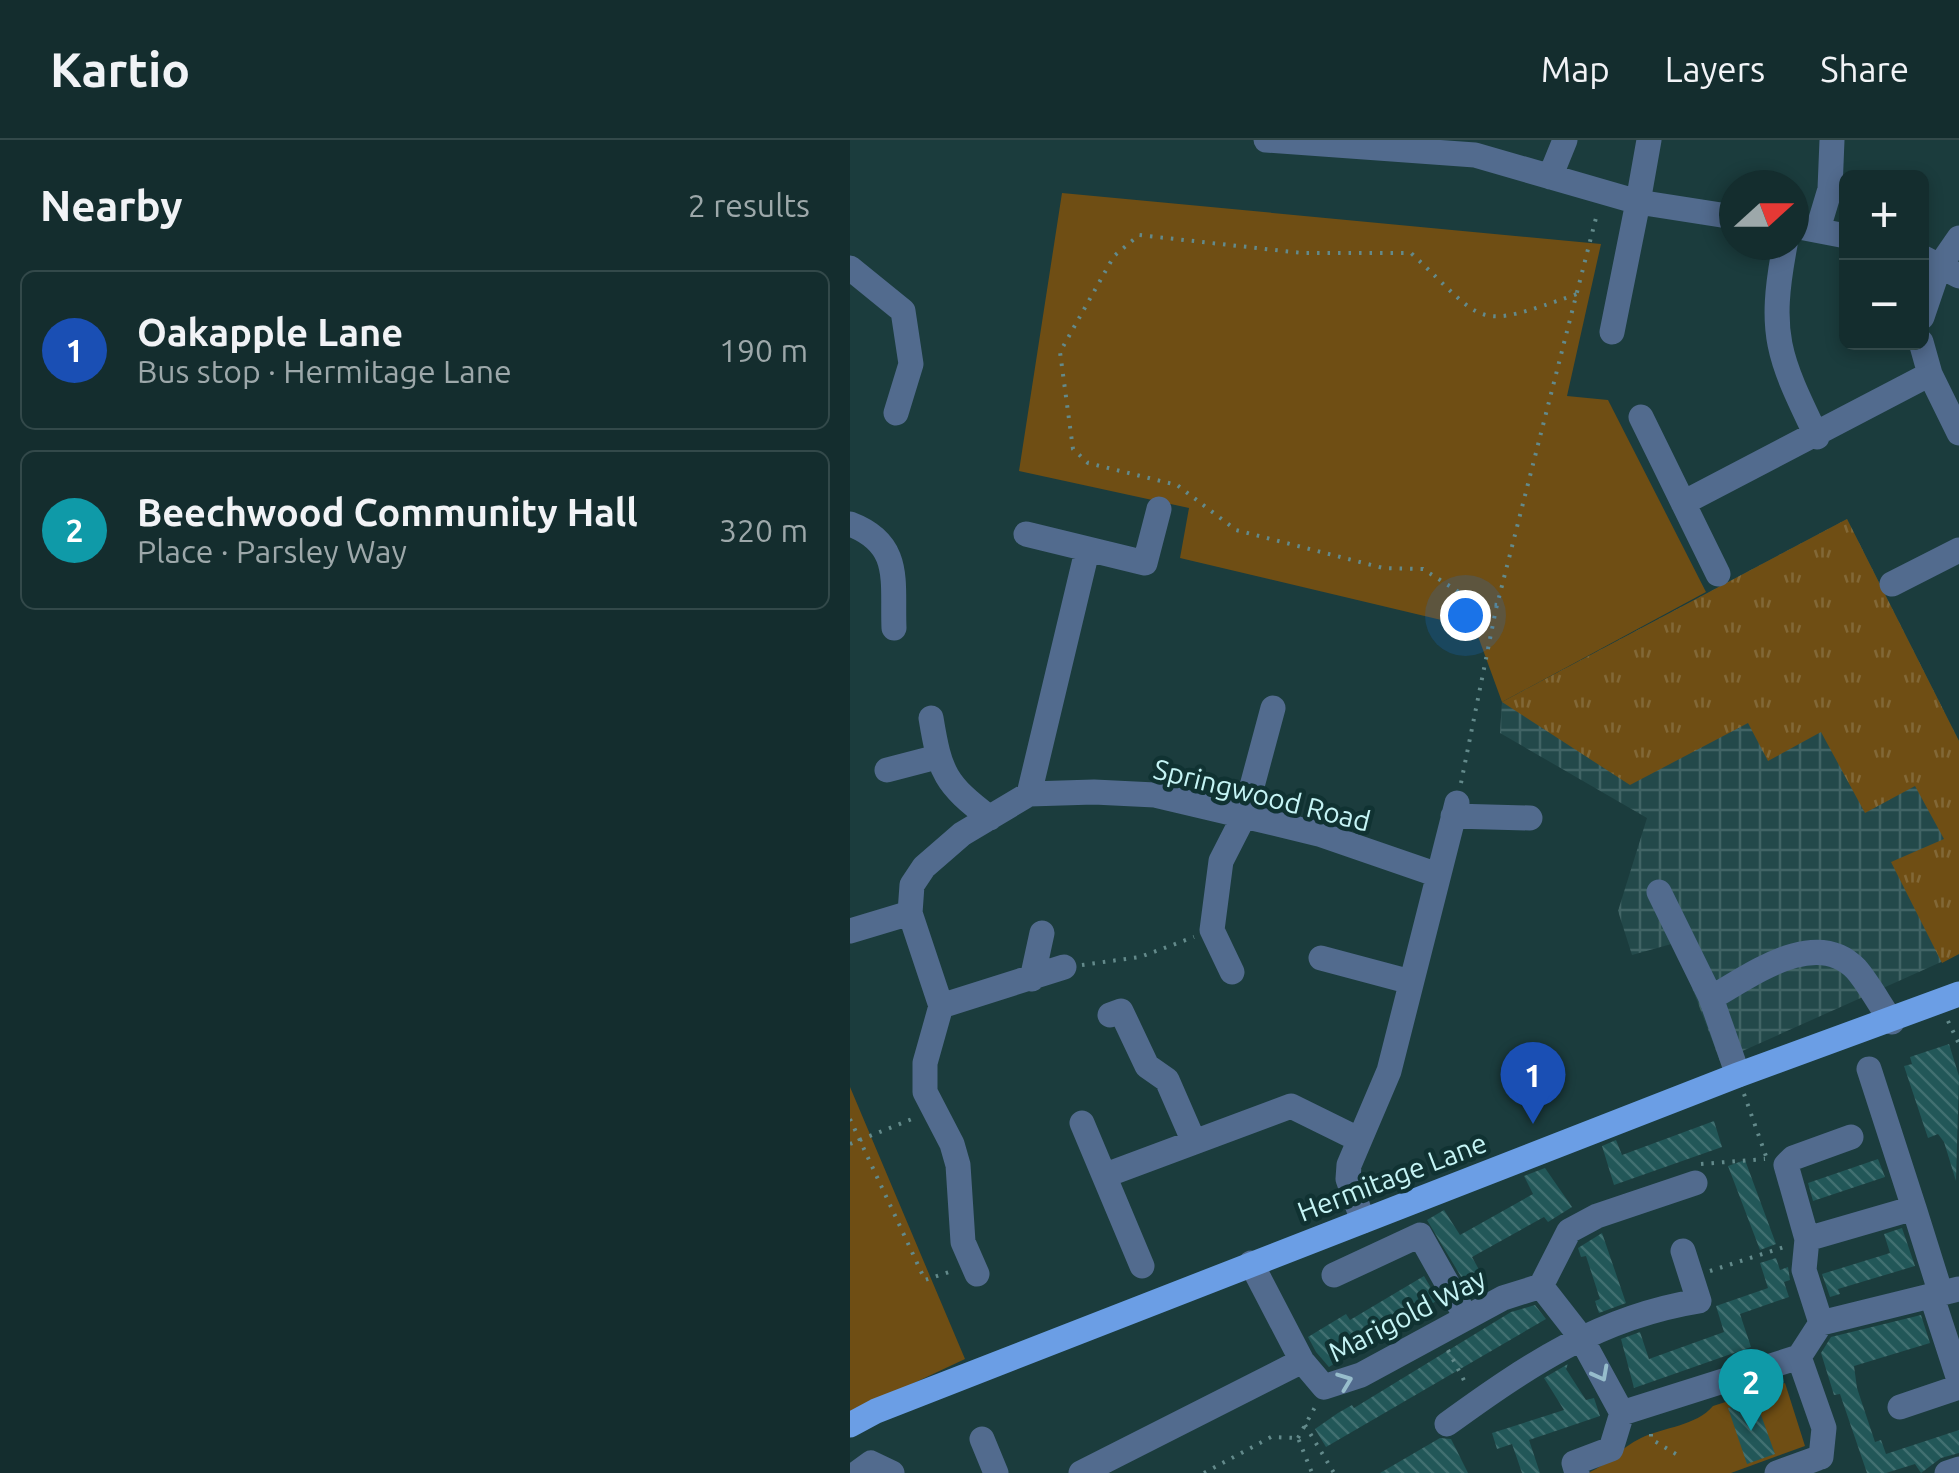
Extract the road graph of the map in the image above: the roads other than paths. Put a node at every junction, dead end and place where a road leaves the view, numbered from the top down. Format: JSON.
{"nodes":[{"id":1,"x":1266,"y":140,"type":"edge"},
{"id":2,"x":1565,"y":140,"type":"edge"},
{"id":3,"x":1649,"y":140,"type":"edge"},
{"id":4,"x":1832,"y":140,"type":"edge"},
{"id":5,"x":1404,"y":144,"type":"edge"},
{"id":6,"x":1550,"y":177,"type":"junction"},
{"id":7,"x":1643,"y":203,"type":"junction"},
{"id":8,"x":1719,"y":215,"type":"edge"},
{"id":9,"x":1809,"y":222,"type":"edge"},
{"id":10,"x":1809,"y":228,"type":"edge"},
{"id":11,"x":1839,"y":234,"type":"edge"},
{"id":12,"x":1959,"y":238,"type":"edge"},
{"id":13,"x":1782,"y":260,"type":"edge"},
{"id":14,"x":1940,"y":267,"type":"edge"},
{"id":15,"x":850,"y":268,"type":"edge"},
{"id":16,"x":1929,"y":297,"type":"edge"},
{"id":17,"x":1612,"y":332,"type":"dead end"},
{"id":18,"x":1923,"y":350,"type":"edge"},
{"id":19,"x":1930,"y":374,"type":"junction"},
{"id":20,"x":896,"y":413,"type":"dead end"},
{"id":21,"x":1640,"y":417,"type":"dead end"},
{"id":22,"x":1959,"y":433,"type":"edge"},
{"id":23,"x":1818,"y":437,"type":"junction"},
{"id":24,"x":1684,"y":504,"type":"junction"},
{"id":25,"x":1159,"y":509,"type":"dead end"},
{"id":26,"x":861,"y":528,"type":"edge"},
{"id":27,"x":1026,"y":534,"type":"dead end"},
{"id":28,"x":1087,"y":550,"type":"junction"},
{"id":29,"x":1959,"y":550,"type":"edge"},
{"id":30,"x":1718,"y":574,"type":"dead end"},
{"id":31,"x":1892,"y":584,"type":"dead end"},
{"id":32,"x":894,"y":628,"type":"dead end"},
{"id":33,"x":1273,"y":708,"type":"dead end"},
{"id":34,"x":931,"y":718,"type":"dead end"},
{"id":35,"x":937,"y":757,"type":"junction"},
{"id":36,"x":887,"y":770,"type":"dead end"},
{"id":37,"x":1030,"y":794,"type":"junction"},
{"id":38,"x":1244,"y":816,"type":"junction"},
{"id":39,"x":990,"y":818,"type":"junction"},
{"id":40,"x":1530,"y":818,"type":"dead end"},
{"id":41,"x":1436,"y":874,"type":"junction"},
{"id":42,"x":1658,"y":892,"type":"dead end"},
{"id":43,"x":910,"y":913,"type":"junction"},
{"id":44,"x":850,"y":931,"type":"edge"},
{"id":45,"x":1042,"y":933,"type":"dead end"},
{"id":46,"x":1321,"y":958,"type":"dead end"},
{"id":47,"x":1064,"y":967,"type":"road end"},
{"id":48,"x":1232,"y":972,"type":"dead end"},
{"id":49,"x":1032,"y":979,"type":"junction"},
{"id":50,"x":1411,"y":982,"type":"junction"},
{"id":51,"x":1711,"y":998,"type":"junction"},
{"id":52,"x":1949,"y":998,"type":"edge"},
{"id":53,"x":941,"y":1006,"type":"junction"},
{"id":54,"x":1110,"y":1015,"type":"dead end"},
{"id":55,"x":1892,"y":1022,"type":"junction"},
{"id":56,"x":1869,"y":1069,"type":"dead end"},
{"id":57,"x":1738,"y":1075,"type":"junction"},
{"id":58,"x":1082,"y":1123,"type":"dead end"},
{"id":59,"x":1851,"y":1138,"type":"dead end"},
{"id":60,"x":1358,"y":1139,"type":"junction"},
{"id":61,"x":1194,"y":1142,"type":"junction"},
{"id":62,"x":1106,"y":1175,"type":"junction"},
{"id":63,"x":1695,"y":1183,"type":"road end"},
{"id":64,"x":1914,"y":1208,"type":"junction"},
{"id":65,"x":1363,"y":1222,"type":"junction"},
{"id":66,"x":1807,"y":1239,"type":"junction"},
{"id":67,"x":1683,"y":1251,"type":"dead end"},
{"id":68,"x":1251,"y":1263,"type":"junction"},
{"id":69,"x":1142,"y":1266,"type":"dead end"},
{"id":70,"x":975,"y":1269,"type":"road end"},
{"id":71,"x":1334,"y":1275,"type":"dead end"},
{"id":72,"x":1541,"y":1286,"type":"junction"},
{"id":73,"x":1944,"y":1293,"type":"edge"},
{"id":74,"x":1466,"y":1317,"type":"junction"},
{"id":75,"x":1821,"y":1324,"type":"junction"},
{"id":76,"x":1580,"y":1336,"type":"junction"},
{"id":77,"x":1799,"y":1357,"type":"junction"},
{"id":78,"x":1302,"y":1361,"type":"junction"},
{"id":79,"x":1959,"y":1384,"type":"edge"},
{"id":80,"x":1900,"y":1407,"type":"dead end"},
{"id":81,"x":1622,"y":1414,"type":"junction"},
{"id":82,"x":1446,"y":1424,"type":"dead end"},
{"id":83,"x":850,"y":1426,"type":"edge"},
{"id":84,"x":982,"y":1439,"type":"dead end"},
{"id":85,"x":1829,"y":1465,"type":"edge"},
{"id":86,"x":1959,"y":1469,"type":"edge"},
{"id":87,"x":856,"y":1473,"type":"edge"},
{"id":88,"x":892,"y":1473,"type":"edge"},
{"id":89,"x":996,"y":1473,"type":"edge"},
{"id":90,"x":1081,"y":1473,"type":"edge"},
{"id":91,"x":1577,"y":1473,"type":"edge"},
{"id":92,"x":1777,"y":1473,"type":"edge"},
{"id":93,"x":1947,"y":1473,"type":"edge"}],
"edges":[{"from":1,"to":5,"type":"street"},
{"from":2,"to":6,"type":"street"},
{"from":3,"to":7,"type":"street"},
{"from":4,"to":9,"type":"street"},
{"from":5,"to":6,"type":"street"},
{"from":6,"to":7,"type":"street"},
{"from":7,"to":8,"type":"street"},
{"from":7,"to":17,"type":"street"},
{"from":10,"to":11,"type":"street"},
{"from":12,"to":14,"type":"street"},
{"from":13,"to":23,"type":"street"},
{"from":14,"to":16,"type":"street"},
{"from":15,"to":20,"type":"street"},
{"from":18,"to":19,"type":"street"},
{"from":19,"to":22,"type":"street"},
{"from":19,"to":23,"type":"street"},
{"from":21,"to":24,"type":"street"},
{"from":23,"to":24,"type":"street"},
{"from":24,"to":30,"type":"street"},
{"from":25,"to":28,"type":"street"},
{"from":26,"to":32,"type":"street"},
{"from":27,"to":28,"type":"street"},
{"from":28,"to":37,"type":"street"},
{"from":29,"to":31,"type":"street"},
{"from":33,"to":38,"type":"street"},
{"from":34,"to":35,"type":"street"},
{"from":35,"to":36,"type":"street"},
{"from":35,"to":39,"type":"street"},
{"from":37,"to":38,"type":"street","name":"Springwood Road"},
{"from":37,"to":39,"type":"street"},
{"from":38,"to":41,"type":"street","name":"Springwood Road"},
{"from":38,"to":48,"type":"street"},
{"from":39,"to":43,"type":"street"},
{"from":40,"to":41,"type":"street"},
{"from":41,"to":50,"type":"street"},
{"from":42,"to":51,"type":"street"},
{"from":43,"to":44,"type":"street"},
{"from":43,"to":53,"type":"street"},
{"from":45,"to":49,"type":"street"},
{"from":46,"to":50,"type":"street"},
{"from":47,"to":49,"type":"street"},
{"from":49,"to":53,"type":"street"},
{"from":50,"to":60,"type":"street"},
{"from":51,"to":55,"type":"street"},
{"from":51,"to":57,"type":"street"},
{"from":52,"to":55,"type":"main road","name":"Hermitage Lane"},
{"from":53,"to":70,"type":"street"},
{"from":54,"to":61,"type":"street"},
{"from":55,"to":57,"type":"main road","name":"Hermitage Lane"},
{"from":56,"to":64,"type":"street"},
{"from":57,"to":65,"type":"main road","name":"Hermitage Lane"},
{"from":58,"to":62,"type":"street"},
{"from":59,"to":66,"type":"street"},
{"from":60,"to":61,"type":"street"},
{"from":60,"to":65,"type":"street"},
{"from":61,"to":62,"type":"street"},
{"from":62,"to":69,"type":"street"},
{"from":63,"to":72,"type":"street"},
{"from":64,"to":66,"type":"street"},
{"from":64,"to":73,"type":"street"},
{"from":65,"to":68,"type":"main road","name":"Hermitage Lane"},
{"from":66,"to":75,"type":"street"},
{"from":67,"to":76,"type":"street"},
{"from":68,"to":78,"type":"street","name":"Marigold Way"},
{"from":68,"to":83,"type":"main road","name":"Hermitage Lane"},
{"from":71,"to":74,"type":"street"},
{"from":72,"to":74,"type":"street","name":"Marigold Way"},
{"from":72,"to":76,"type":"street"},
{"from":73,"to":75,"type":"street"},
{"from":73,"to":79,"type":"street"},
{"from":78,"to":74,"type":"street","name":"Marigold Way","one_way":true},
{"from":75,"to":77,"type":"street"},
{"from":76,"to":81,"type":"street","one_way":true},
{"from":76,"to":82,"type":"street"},
{"from":77,"to":81,"type":"street"},
{"from":77,"to":85,"type":"street"},
{"from":78,"to":90,"type":"street"},
{"from":79,"to":80,"type":"street"},
{"from":81,"to":91,"type":"street"},
{"from":84,"to":89,"type":"street"},
{"from":85,"to":92,"type":"street"},
{"from":86,"to":93,"type":"street"},
{"from":87,"to":88,"type":"street"}]}
